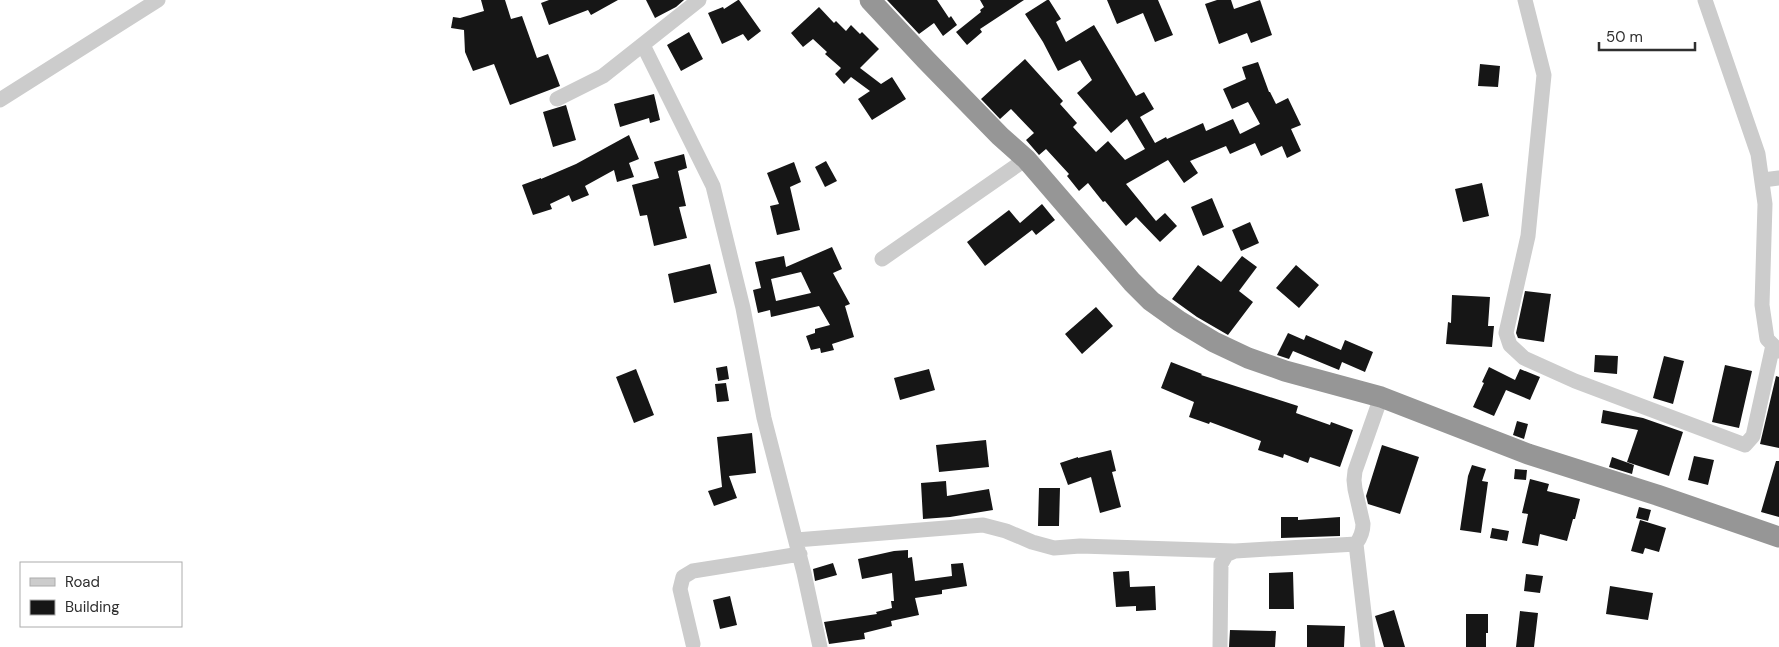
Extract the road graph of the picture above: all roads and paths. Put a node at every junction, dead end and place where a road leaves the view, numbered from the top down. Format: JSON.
{"nodes":[{"id":1,"x":158,"y":0,"type":"edge"},
{"id":2,"x":699,"y":0,"type":"edge"},
{"id":3,"x":870,"y":0,"type":"edge"},
{"id":4,"x":1526,"y":0,"type":"edge"},
{"id":5,"x":1705,"y":0,"type":"edge"},
{"id":6,"x":643,"y":45,"type":"junction"},
{"id":7,"x":557,"y":99,"type":"dead end"},
{"id":8,"x":0,"y":100,"type":"edge"},
{"id":9,"x":1026,"y":159,"type":"junction"},
{"id":10,"x":1779,"y":178,"type":"edge"},
{"id":11,"x":1763,"y":180,"type":"junction"},
{"id":12,"x":882,"y":259,"type":"dead end"},
{"id":13,"x":1776,"y":348,"type":"edge"},
{"id":14,"x":1381,"y":397,"type":"junction"},
{"id":15,"x":1779,"y":537,"type":"edge"},
{"id":16,"x":1356,"y":544,"type":"junction"},
{"id":17,"x":798,"y":547,"type":"junction"},
{"id":18,"x":1235,"y":551,"type":"junction"},
{"id":19,"x":693,"y":644,"type":"dead end"},
{"id":20,"x":820,"y":647,"type":"edge"},
{"id":21,"x":1220,"y":647,"type":"edge"},
{"id":22,"x":1368,"y":647,"type":"edge"}],
"edges":[{"from":1,"to":8,"type":"street"},
{"from":2,"to":6,"type":"street"},
{"from":3,"to":9,"type":"highway"},
{"from":4,"to":13,"type":"street"},
{"from":5,"to":11,"type":"street"},
{"from":6,"to":7,"type":"street"},
{"from":6,"to":17,"type":"street"},
{"from":9,"to":12,"type":"street"},
{"from":9,"to":14,"type":"highway"},
{"from":10,"to":11,"type":"street"},
{"from":11,"to":13,"type":"street"},
{"from":14,"to":15,"type":"highway"},
{"from":14,"to":16,"type":"street"},
{"from":16,"to":18,"type":"street"},
{"from":16,"to":22,"type":"street"},
{"from":17,"to":18,"type":"street"},
{"from":17,"to":19,"type":"street"},
{"from":17,"to":20,"type":"street"},
{"from":18,"to":21,"type":"street"}]}
